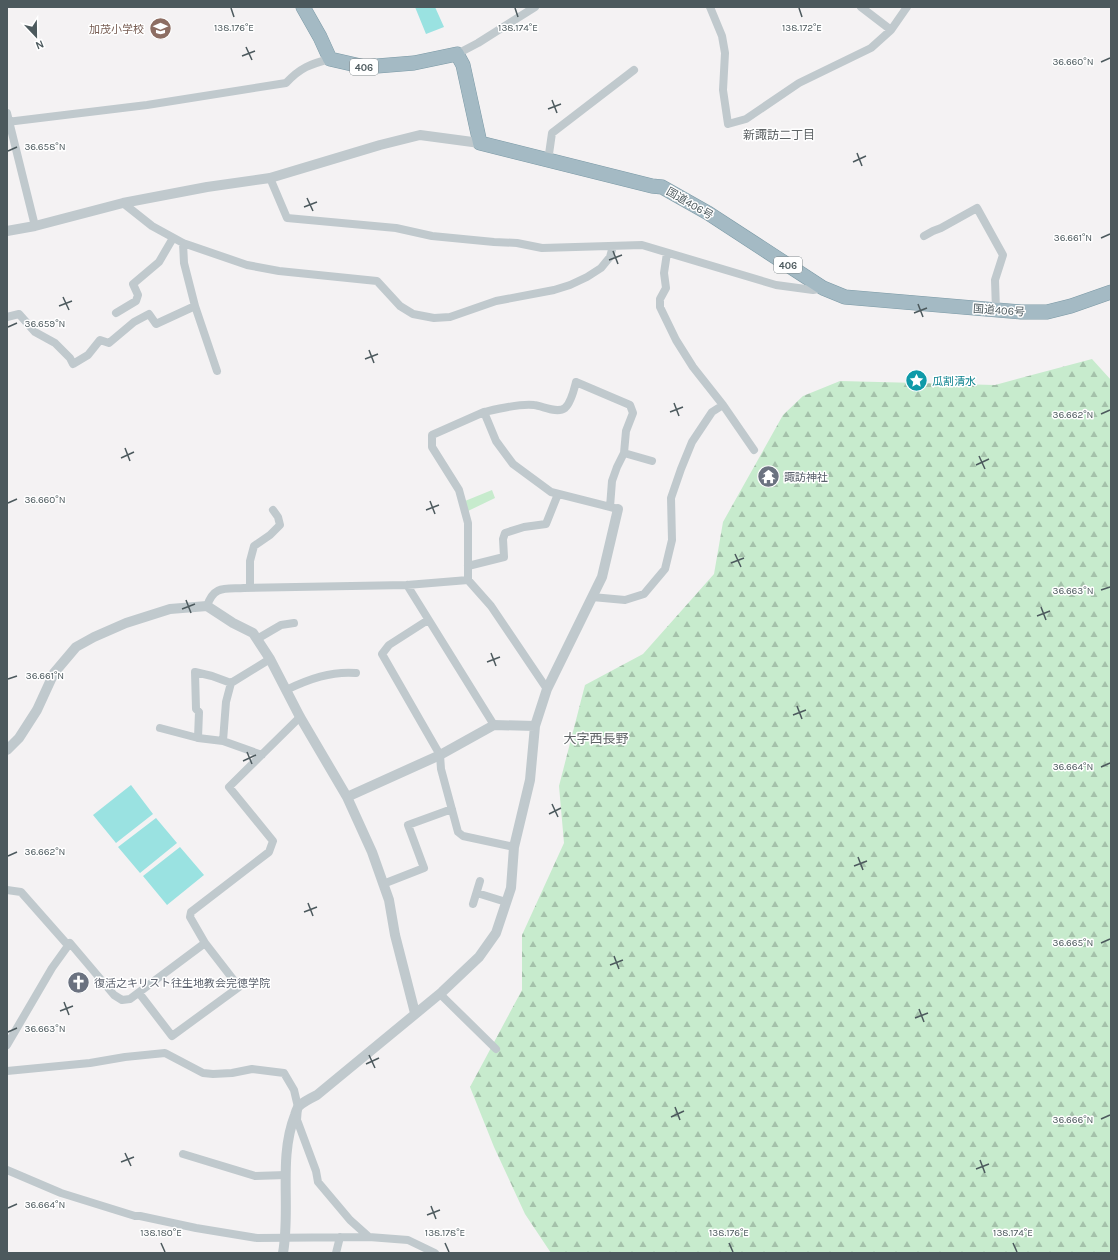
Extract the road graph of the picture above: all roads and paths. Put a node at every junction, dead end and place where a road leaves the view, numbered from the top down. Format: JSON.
{"nodes":[{"id":1,"x":303,"y":7,"type":"edge"},
{"id":2,"x":535,"y":7,"type":"edge"},
{"id":3,"x":710,"y":7,"type":"edge"},
{"id":4,"x":861,"y":7,"type":"edge"},
{"id":5,"x":907,"y":7,"type":"edge"},
{"id":6,"x":891,"y":30,"type":"junction"},
{"id":7,"x":457,"y":54,"type":"junction"},
{"id":8,"x":330,"y":59,"type":"junction"},
{"id":9,"x":634,"y":70,"type":"dead end"},
{"id":10,"x":7,"y":113,"type":"edge"},
{"id":11,"x":8,"y":122,"type":"edge"},
{"id":12,"x":480,"y":144,"type":"junction"},
{"id":13,"x":548,"y":161,"type":"junction"},
{"id":14,"x":270,"y":178,"type":"junction"},
{"id":15,"x":123,"y":203,"type":"junction"},
{"id":16,"x":35,"y":226,"type":"junction"},
{"id":17,"x":7,"y":231,"type":"edge"},
{"id":18,"x":924,"y":236,"type":"dead end"},
{"id":19,"x":173,"y":238,"type":"junction"},
{"id":20,"x":184,"y":243,"type":"junction"},
{"id":21,"x":613,"y":246,"type":"junction"},
{"id":22,"x":667,"y":253,"type":"junction"},
{"id":23,"x":823,"y":288,"type":"junction"},
{"id":24,"x":1111,"y":292,"type":"edge"},
{"id":25,"x":195,"y":306,"type":"junction"},
{"id":26,"x":996,"y":310,"type":"junction"},
{"id":27,"x":116,"y":313,"type":"dead end"},
{"id":28,"x":7,"y":317,"type":"edge"},
{"id":29,"x":217,"y":371,"type":"dead end"},
{"id":30,"x":723,"y":405,"type":"junction"},
{"id":31,"x":484,"y":412,"type":"junction"},
{"id":32,"x":754,"y":450,"type":"dead end"},
{"id":33,"x":624,"y":453,"type":"junction"},
{"id":34,"x":652,"y":461,"type":"dead end"},
{"id":35,"x":558,"y":494,"type":"junction"},
{"id":36,"x":614,"y":508,"type":"junction"},
{"id":37,"x":273,"y":510,"type":"dead end"},
{"id":38,"x":468,"y":566,"type":"junction"},
{"id":39,"x":468,"y":580,"type":"junction"},
{"id":40,"x":407,"y":585,"type":"junction"},
{"id":41,"x":250,"y":588,"type":"junction"},
{"id":42,"x":592,"y":597,"type":"junction"},
{"id":43,"x":207,"y":606,"type":"junction"},
{"id":44,"x":428,"y":620,"type":"junction"},
{"id":45,"x":294,"y":623,"type":"dead end"},
{"id":46,"x":257,"y":639,"type":"junction"},
{"id":47,"x":270,"y":659,"type":"junction"},
{"id":48,"x":356,"y":673,"type":"dead end"},
{"id":49,"x":231,"y":683,"type":"junction"},
{"id":50,"x":547,"y":689,"type":"junction"},
{"id":51,"x":286,"y":690,"type":"junction"},
{"id":52,"x":300,"y":717,"type":"junction"},
{"id":53,"x":494,"y":725,"type":"junction"},
{"id":54,"x":536,"y":726,"type":"junction"},
{"id":55,"x":160,"y":728,"type":"dead end"},
{"id":56,"x":198,"y":738,"type":"junction"},
{"id":57,"x":223,"y":741,"type":"junction"},
{"id":58,"x":7,"y":750,"type":"edge"},
{"id":59,"x":262,"y":755,"type":"junction"},
{"id":60,"x":440,"y":755,"type":"junction"},
{"id":61,"x":347,"y":797,"type":"junction"},
{"id":62,"x":452,"y":809,"type":"junction"},
{"id":63,"x":514,"y":847,"type":"junction"},
{"id":64,"x":480,"y":881,"type":"dead end"},
{"id":65,"x":383,"y":884,"type":"junction"},
{"id":66,"x":7,"y":890,"type":"edge"},
{"id":67,"x":477,"y":893,"type":"junction"},
{"id":68,"x":506,"y":902,"type":"junction"},
{"id":69,"x":473,"y":904,"type":"dead end"},
{"id":70,"x":205,"y":942,"type":"junction"},
{"id":71,"x":70,"y":943,"type":"junction"},
{"id":72,"x":139,"y":993,"type":"junction"},
{"id":73,"x":440,"y":994,"type":"junction"},
{"id":74,"x":415,"y":1014,"type":"junction"},
{"id":75,"x":7,"y":1045,"type":"edge"},
{"id":76,"x":496,"y":1049,"type":"dead end"},
{"id":77,"x":7,"y":1071,"type":"edge"},
{"id":78,"x":298,"y":1107,"type":"junction"},
{"id":79,"x":183,"y":1154,"type":"dead end"},
{"id":80,"x":7,"y":1170,"type":"edge"},
{"id":81,"x":286,"y":1175,"type":"junction"},
{"id":82,"x":286,"y":1237,"type":"junction"},
{"id":83,"x":340,"y":1237,"type":"junction"},
{"id":84,"x":369,"y":1237,"type":"junction"},
{"id":85,"x":283,"y":1253,"type":"edge"},
{"id":86,"x":336,"y":1253,"type":"edge"},
{"id":87,"x":435,"y":1253,"type":"edge"}],
"edges":[{"from":1,"to":8,"type":"highway"},
{"from":2,"to":7,"type":"street"},
{"from":3,"to":6,"type":"street"},
{"from":4,"to":6,"type":"street"},
{"from":5,"to":6,"type":"street"},
{"from":7,"to":8,"type":"highway","number":"406"},
{"from":7,"to":12,"type":"highway"},
{"from":8,"to":11,"type":"street"},
{"from":9,"to":13,"type":"street"},
{"from":10,"to":11,"type":"street"},
{"from":11,"to":16,"type":"street"},
{"from":12,"to":13,"type":"highway","name":"国道406号","number":"406"},
{"from":12,"to":14,"type":"street"},
{"from":13,"to":23,"type":"highway","name":"国道406号","number":"406"},
{"from":14,"to":15,"type":"street"},
{"from":14,"to":21,"type":"street"},
{"from":15,"to":16,"type":"street"},
{"from":15,"to":19,"type":"street"},
{"from":16,"to":17,"type":"street"},
{"from":18,"to":26,"type":"street"},
{"from":19,"to":20,"type":"street"},
{"from":19,"to":27,"type":"street"},
{"from":20,"to":21,"type":"street"},
{"from":20,"to":25,"type":"street"},
{"from":21,"to":22,"type":"street"},
{"from":22,"to":23,"type":"street"},
{"from":22,"to":30,"type":"street"},
{"from":23,"to":26,"type":"highway","name":"国道406号","number":"406"},
{"from":24,"to":26,"type":"highway","name":"国道406号","number":"406"},
{"from":25,"to":28,"type":"street"},
{"from":25,"to":29,"type":"street"},
{"from":30,"to":32,"type":"street"},
{"from":30,"to":42,"type":"street"},
{"from":31,"to":33,"type":"street"},
{"from":31,"to":35,"type":"street"},
{"from":31,"to":38,"type":"street"},
{"from":33,"to":34,"type":"street"},
{"from":33,"to":36,"type":"street"},
{"from":35,"to":36,"type":"street"},
{"from":35,"to":38,"type":"street"},
{"from":36,"to":42,"type":"street"},
{"from":37,"to":41,"type":"street"},
{"from":38,"to":39,"type":"street"},
{"from":39,"to":40,"type":"street"},
{"from":39,"to":50,"type":"street"},
{"from":40,"to":41,"type":"street"},
{"from":40,"to":44,"type":"street"},
{"from":41,"to":43,"type":"street"},
{"from":42,"to":50,"type":"street"},
{"from":43,"to":46,"type":"street"},
{"from":43,"to":58,"type":"street"},
{"from":44,"to":53,"type":"street"},
{"from":44,"to":60,"type":"street"},
{"from":45,"to":46,"type":"street"},
{"from":46,"to":47,"type":"street"},
{"from":47,"to":49,"type":"street"},
{"from":47,"to":51,"type":"street"},
{"from":48,"to":51,"type":"street"},
{"from":49,"to":56,"type":"street"},
{"from":49,"to":57,"type":"street"},
{"from":50,"to":54,"type":"street"},
{"from":51,"to":52,"type":"street"},
{"from":52,"to":59,"type":"street"},
{"from":52,"to":61,"type":"street"},
{"from":53,"to":54,"type":"street"},
{"from":53,"to":60,"type":"street"},
{"from":54,"to":63,"type":"street"},
{"from":55,"to":56,"type":"street"},
{"from":56,"to":57,"type":"street"},
{"from":57,"to":59,"type":"street"},
{"from":59,"to":70,"type":"street"},
{"from":60,"to":61,"type":"street"},
{"from":60,"to":62,"type":"street"},
{"from":61,"to":65,"type":"street"},
{"from":62,"to":63,"type":"street"},
{"from":62,"to":65,"type":"street"},
{"from":63,"to":68,"type":"street"},
{"from":64,"to":67,"type":"street"},
{"from":65,"to":74,"type":"street"},
{"from":66,"to":71,"type":"street"},
{"from":67,"to":68,"type":"street"},
{"from":67,"to":69,"type":"street"},
{"from":68,"to":73,"type":"street"},
{"from":70,"to":72,"type":"street"},
{"from":70,"to":72,"type":"street"},
{"from":71,"to":72,"type":"street"},
{"from":71,"to":75,"type":"street"},
{"from":73,"to":74,"type":"street"},
{"from":73,"to":76,"type":"street"},
{"from":74,"to":78,"type":"street"},
{"from":77,"to":78,"type":"street"},
{"from":78,"to":81,"type":"street"},
{"from":78,"to":84,"type":"street"},
{"from":79,"to":81,"type":"street"},
{"from":80,"to":82,"type":"street"},
{"from":81,"to":82,"type":"street"},
{"from":82,"to":83,"type":"street"},
{"from":82,"to":85,"type":"street"},
{"from":83,"to":84,"type":"street"},
{"from":83,"to":86,"type":"street"},
{"from":84,"to":87,"type":"street"}]}
